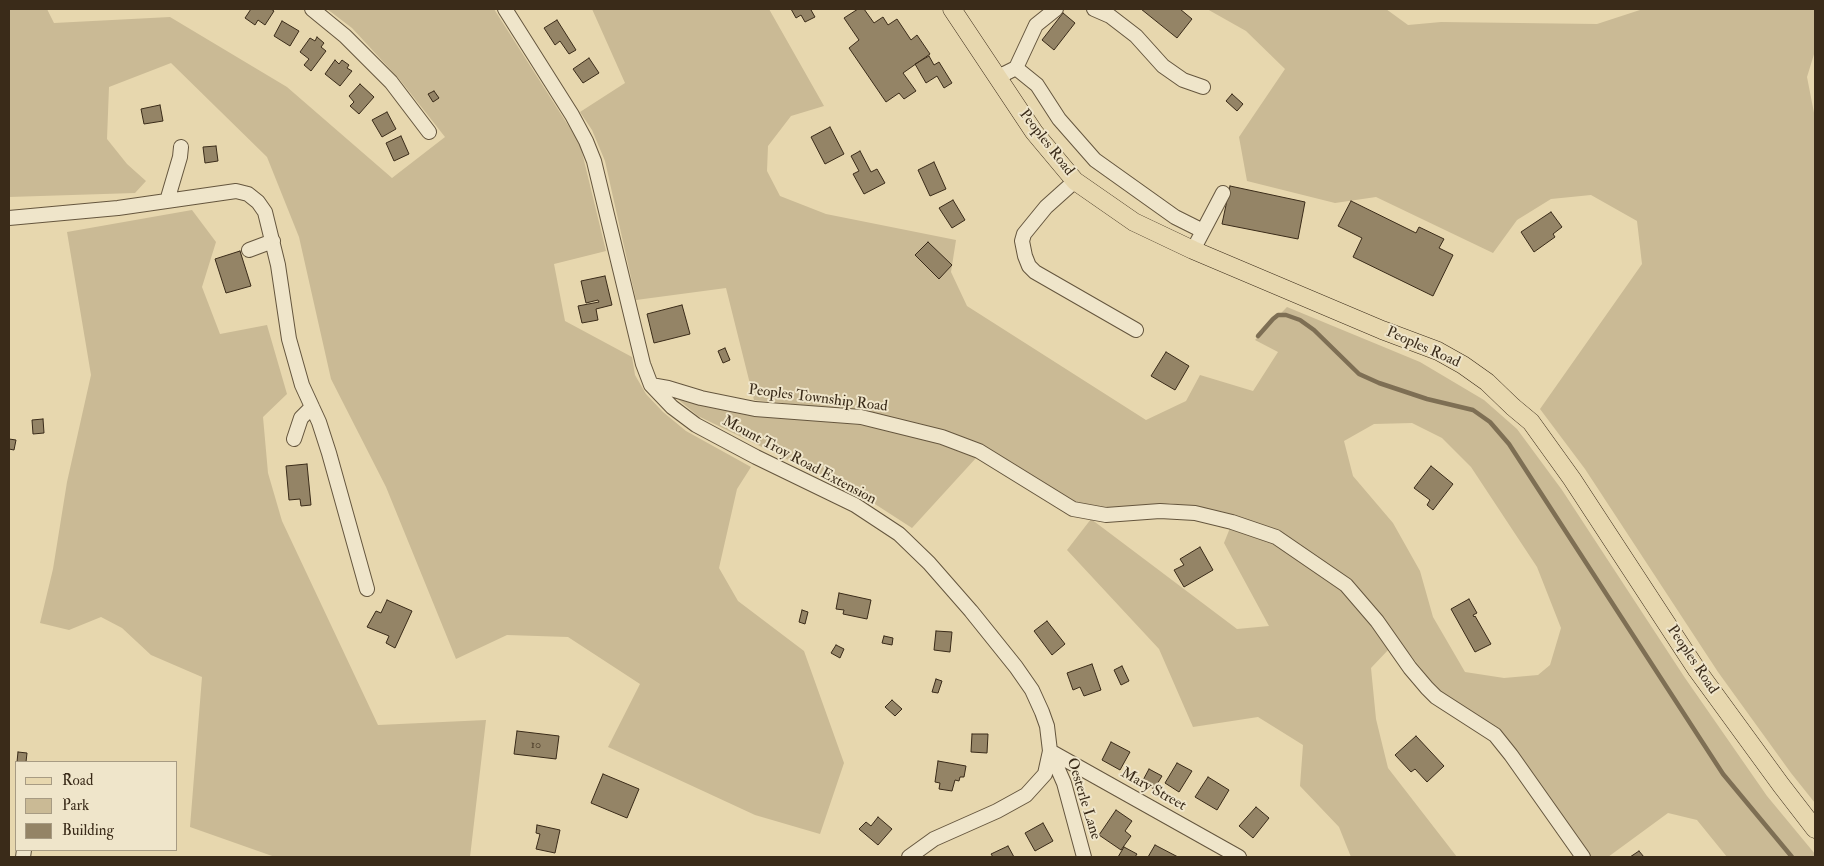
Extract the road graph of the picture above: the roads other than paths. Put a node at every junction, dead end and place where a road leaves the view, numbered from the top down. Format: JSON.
{"nodes":[{"id":1,"x":312,"y":9,"type":"edge"},
{"id":2,"x":505,"y":9,"type":"edge"},
{"id":3,"x":952,"y":9,"type":"edge"},
{"id":4,"x":1056,"y":9,"type":"edge"},
{"id":5,"x":1094,"y":9,"type":"edge"},
{"id":6,"x":1016,"y":68,"type":"junction"},
{"id":7,"x":998,"y":76,"type":"junction"},
{"id":8,"x":1203,"y":87,"type":"dead end"},
{"id":9,"x":429,"y":132,"type":"dead end"},
{"id":10,"x":181,"y":147,"type":"dead end"},
{"id":11,"x":1076,"y":181,"type":"junction"},
{"id":12,"x":1223,"y":193,"type":"dead end"},
{"id":13,"x":167,"y":201,"type":"junction"},
{"id":14,"x":9,"y":218,"type":"edge"},
{"id":15,"x":1203,"y":231,"type":"junction"},
{"id":16,"x":273,"y":241,"type":"junction"},
{"id":17,"x":249,"y":250,"type":"dead end"},
{"id":18,"x":1193,"y":250,"type":"junction"},
{"id":19,"x":1136,"y":330,"type":"dead end"},
{"id":20,"x":651,"y":385,"type":"junction"},
{"id":21,"x":312,"y":407,"type":"junction"},
{"id":22,"x":294,"y":438,"type":"dead end"},
{"id":23,"x":367,"y":589,"type":"dead end"},
{"id":24,"x":1050,"y":751,"type":"junction"},
{"id":25,"x":1815,"y":829,"type":"edge"},
{"id":26,"x":909,"y":857,"type":"edge"},
{"id":27,"x":1084,"y":857,"type":"edge"},
{"id":28,"x":1239,"y":857,"type":"edge"},
{"id":29,"x":1584,"y":857,"type":"edge"}],
"edges":[{"from":1,"to":9,"type":"street"},
{"from":2,"to":20,"type":"street","name":"Mount Troy Road Extension"},
{"from":3,"to":7,"type":"main road","name":"Peoples Road"},
{"from":4,"to":6,"type":"street"},
{"from":5,"to":8,"type":"street"},
{"from":6,"to":7,"type":"street"},
{"from":6,"to":15,"type":"street"},
{"from":7,"to":11,"type":"main road","name":"Peoples Road"},
{"from":10,"to":13,"type":"street"},
{"from":11,"to":18,"type":"main road","name":"Peoples Road"},
{"from":11,"to":19,"type":"street"},
{"from":12,"to":15,"type":"street"},
{"from":13,"to":14,"type":"street"},
{"from":13,"to":16,"type":"street"},
{"from":15,"to":18,"type":"street"},
{"from":16,"to":17,"type":"street"},
{"from":16,"to":21,"type":"street"},
{"from":18,"to":25,"type":"main road","name":"Peoples Road"},
{"from":20,"to":24,"type":"street","name":"Mount Troy Road Extension"},
{"from":20,"to":29,"type":"street","name":"Peoples Township Road"},
{"from":21,"to":22,"type":"street"},
{"from":21,"to":23,"type":"street"},
{"from":24,"to":26,"type":"street","name":"Mount Troy Road Extension"},
{"from":24,"to":27,"type":"street","name":"Oesterle Lane"},
{"from":24,"to":28,"type":"street","name":"Mary Street"}]}
